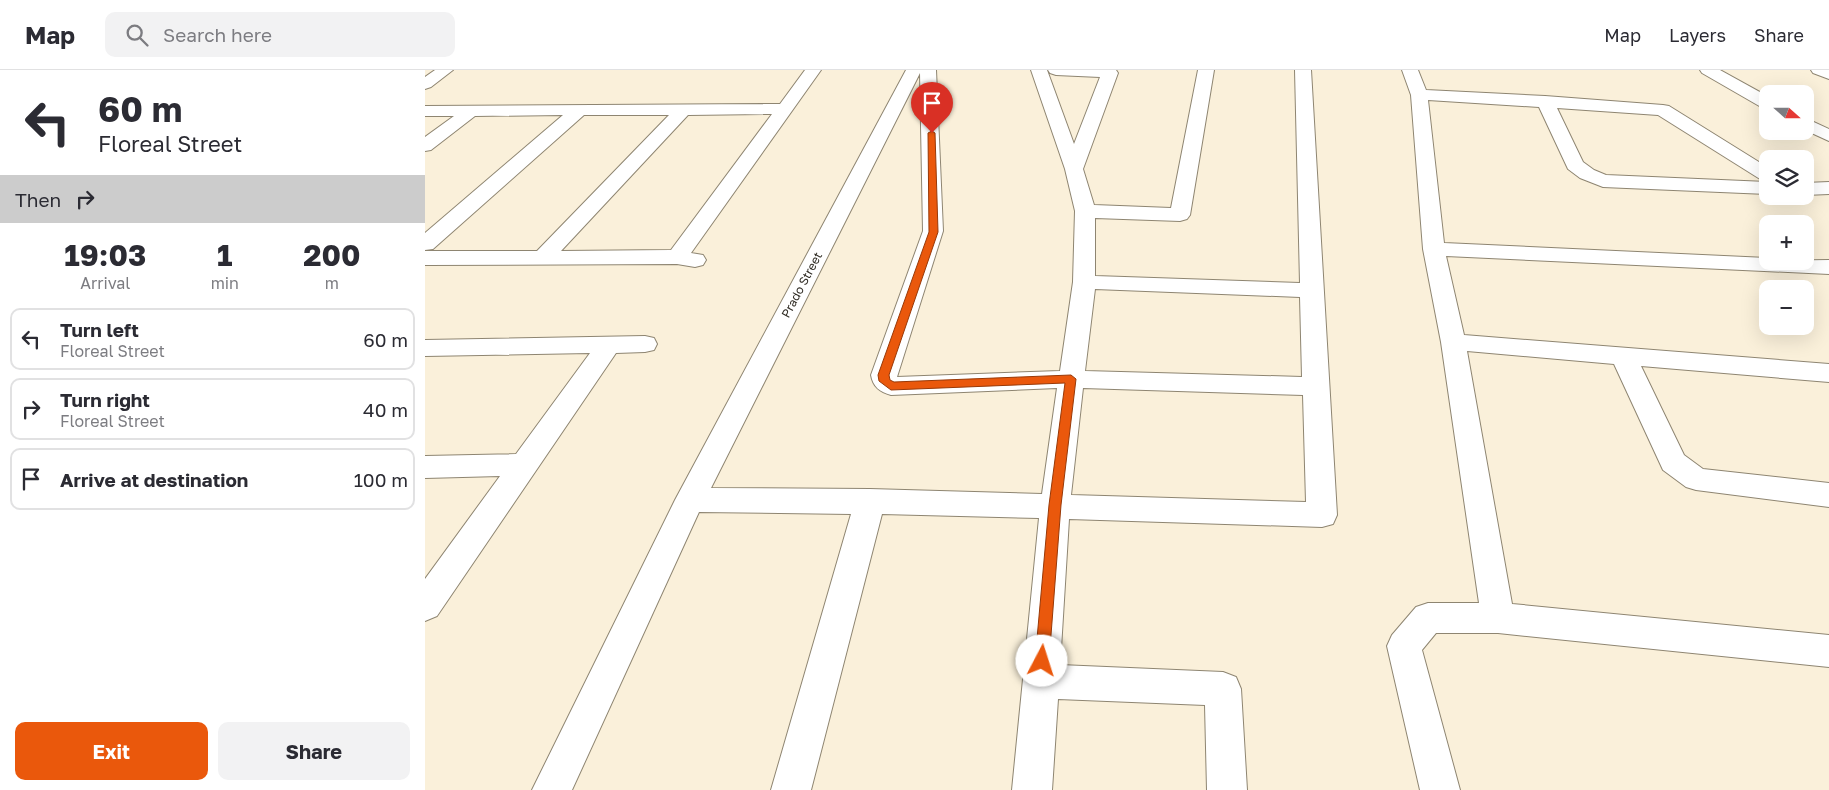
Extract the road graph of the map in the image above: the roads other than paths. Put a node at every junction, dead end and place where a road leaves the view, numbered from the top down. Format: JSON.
{"nodes":[{"id":1,"x":445,"y":70,"type":"edge"},
{"id":2,"x":813,"y":70,"type":"edge"},
{"id":3,"x":915,"y":70,"type":"edge"},
{"id":4,"x":928,"y":70,"type":"edge"},
{"id":5,"x":1039,"y":70,"type":"edge"},
{"id":6,"x":1056,"y":70,"type":"edge"},
{"id":7,"x":1206,"y":70,"type":"edge"},
{"id":8,"x":1303,"y":70,"type":"edge"},
{"id":9,"x":1410,"y":70,"type":"edge"},
{"id":10,"x":1708,"y":70,"type":"edge"},
{"id":11,"x":1819,"y":70,"type":"edge"},
{"id":12,"x":1829,"y":74,"type":"edge"},
{"id":13,"x":425,"y":84,"type":"edge"},
{"id":14,"x":1419,"y":94,"type":"junction"},
{"id":15,"x":1759,"y":98,"type":"edge"},
{"id":16,"x":1545,"y":101,"type":"junction"},
{"id":17,"x":785,"y":109,"type":"junction"},
{"id":18,"x":580,"y":110,"type":"junction"},
{"id":19,"x":683,"y":110,"type":"junction"},
{"id":20,"x":425,"y":111,"type":"edge"},
{"id":21,"x":471,"y":111,"type":"junction"},
{"id":22,"x":1814,"y":128,"type":"edge"},
{"id":23,"x":1829,"y":136,"type":"edge"},
{"id":24,"x":425,"y":146,"type":"edge"},
{"id":25,"x":1074,"y":169,"type":"junction"},
{"id":26,"x":1759,"y":171,"type":"edge"},
{"id":27,"x":1759,"y":188,"type":"edge"},
{"id":28,"x":1829,"y":188,"type":"edge"},
{"id":29,"x":1814,"y":189,"type":"edge"},
{"id":30,"x":1085,"y":211,"type":"junction"},
{"id":31,"x":425,"y":244,"type":"edge"},
{"id":32,"x":1434,"y":249,"type":"junction"},
{"id":33,"x":543,"y":257,"type":"junction"},
{"id":34,"x":425,"y":258,"type":"edge"},
{"id":35,"x":1829,"y":267,"type":"edge"},
{"id":36,"x":1084,"y":282,"type":"junction"},
{"id":37,"x":1313,"y":291,"type":"junction"},
{"id":38,"x":1453,"y":342,"type":"junction"},
{"id":39,"x":645,"y":344,"type":"dead end"},
{"id":40,"x":609,"y":345,"type":"junction"},
{"id":41,"x":425,"y":348,"type":"edge"},
{"id":42,"x":1623,"y":355,"type":"junction"},
{"id":43,"x":1829,"y":373,"type":"edge"},
{"id":44,"x":1071,"y":379,"type":"junction"},
{"id":45,"x":1314,"y":386,"type":"junction"},
{"id":46,"x":524,"y":465,"type":"junction"},
{"id":47,"x":425,"y":467,"type":"edge"},
{"id":48,"x":1829,"y":495,"type":"edge"},
{"id":49,"x":690,"y":500,"type":"junction"},
{"id":50,"x":870,"y":501,"type":"junction"},
{"id":51,"x":1055,"y":505,"type":"junction"},
{"id":52,"x":425,"y":606,"type":"edge"},
{"id":53,"x":1497,"y":618,"type":"junction"},
{"id":54,"x":1829,"y":651,"type":"edge"},
{"id":55,"x":1040,"y":681,"type":"junction"},
{"id":56,"x":552,"y":790,"type":"edge"},
{"id":57,"x":791,"y":790,"type":"edge"},
{"id":58,"x":1032,"y":790,"type":"edge"},
{"id":59,"x":1227,"y":790,"type":"edge"},
{"id":60,"x":1440,"y":790,"type":"edge"}],
"edges":[{"from":1,"to":13,"type":"street"},
{"from":2,"to":17,"type":"street"},
{"from":3,"to":49,"type":"street","name":"Prado Street"},
{"from":4,"to":44,"type":"street"},
{"from":5,"to":25,"type":"street"},
{"from":6,"to":25,"type":"street"},
{"from":7,"to":30,"type":"street"},
{"from":8,"to":37,"type":"street"},
{"from":9,"to":14,"type":"street"},
{"from":10,"to":15,"type":"street"},
{"from":11,"to":12,"type":"street"},
{"from":14,"to":16,"type":"street"},
{"from":14,"to":32,"type":"street"},
{"from":16,"to":26,"type":"street"},
{"from":16,"to":27,"type":"street"},
{"from":17,"to":19,"type":"street"},
{"from":17,"to":33,"type":"street"},
{"from":18,"to":19,"type":"street"},
{"from":18,"to":21,"type":"street"},
{"from":18,"to":31,"type":"street"},
{"from":19,"to":33,"type":"street"},
{"from":20,"to":21,"type":"street"},
{"from":21,"to":24,"type":"street"},
{"from":22,"to":23,"type":"street"},
{"from":25,"to":30,"type":"street"},
{"from":28,"to":29,"type":"street"},
{"from":30,"to":36,"type":"street"},
{"from":32,"to":35,"type":"street"},
{"from":32,"to":38,"type":"street"},
{"from":33,"to":34,"type":"street"},
{"from":36,"to":37,"type":"street"},
{"from":36,"to":44,"type":"street"},
{"from":37,"to":45,"type":"street"},
{"from":38,"to":42,"type":"street"},
{"from":38,"to":53,"type":"street"},
{"from":39,"to":40,"type":"street"},
{"from":40,"to":41,"type":"street"},
{"from":40,"to":46,"type":"street"},
{"from":42,"to":43,"type":"street"},
{"from":42,"to":48,"type":"street"},
{"from":44,"to":45,"type":"street"},
{"from":44,"to":51,"type":"street"},
{"from":45,"to":51,"type":"street"},
{"from":46,"to":47,"type":"street"},
{"from":46,"to":52,"type":"street"},
{"from":49,"to":50,"type":"street"},
{"from":49,"to":56,"type":"street","name":"Prado Street"},
{"from":50,"to":51,"type":"street"},
{"from":50,"to":57,"type":"street"},
{"from":51,"to":55,"type":"street"},
{"from":53,"to":54,"type":"street"},
{"from":53,"to":60,"type":"street"},
{"from":55,"to":58,"type":"street"},
{"from":55,"to":59,"type":"street"}]}
